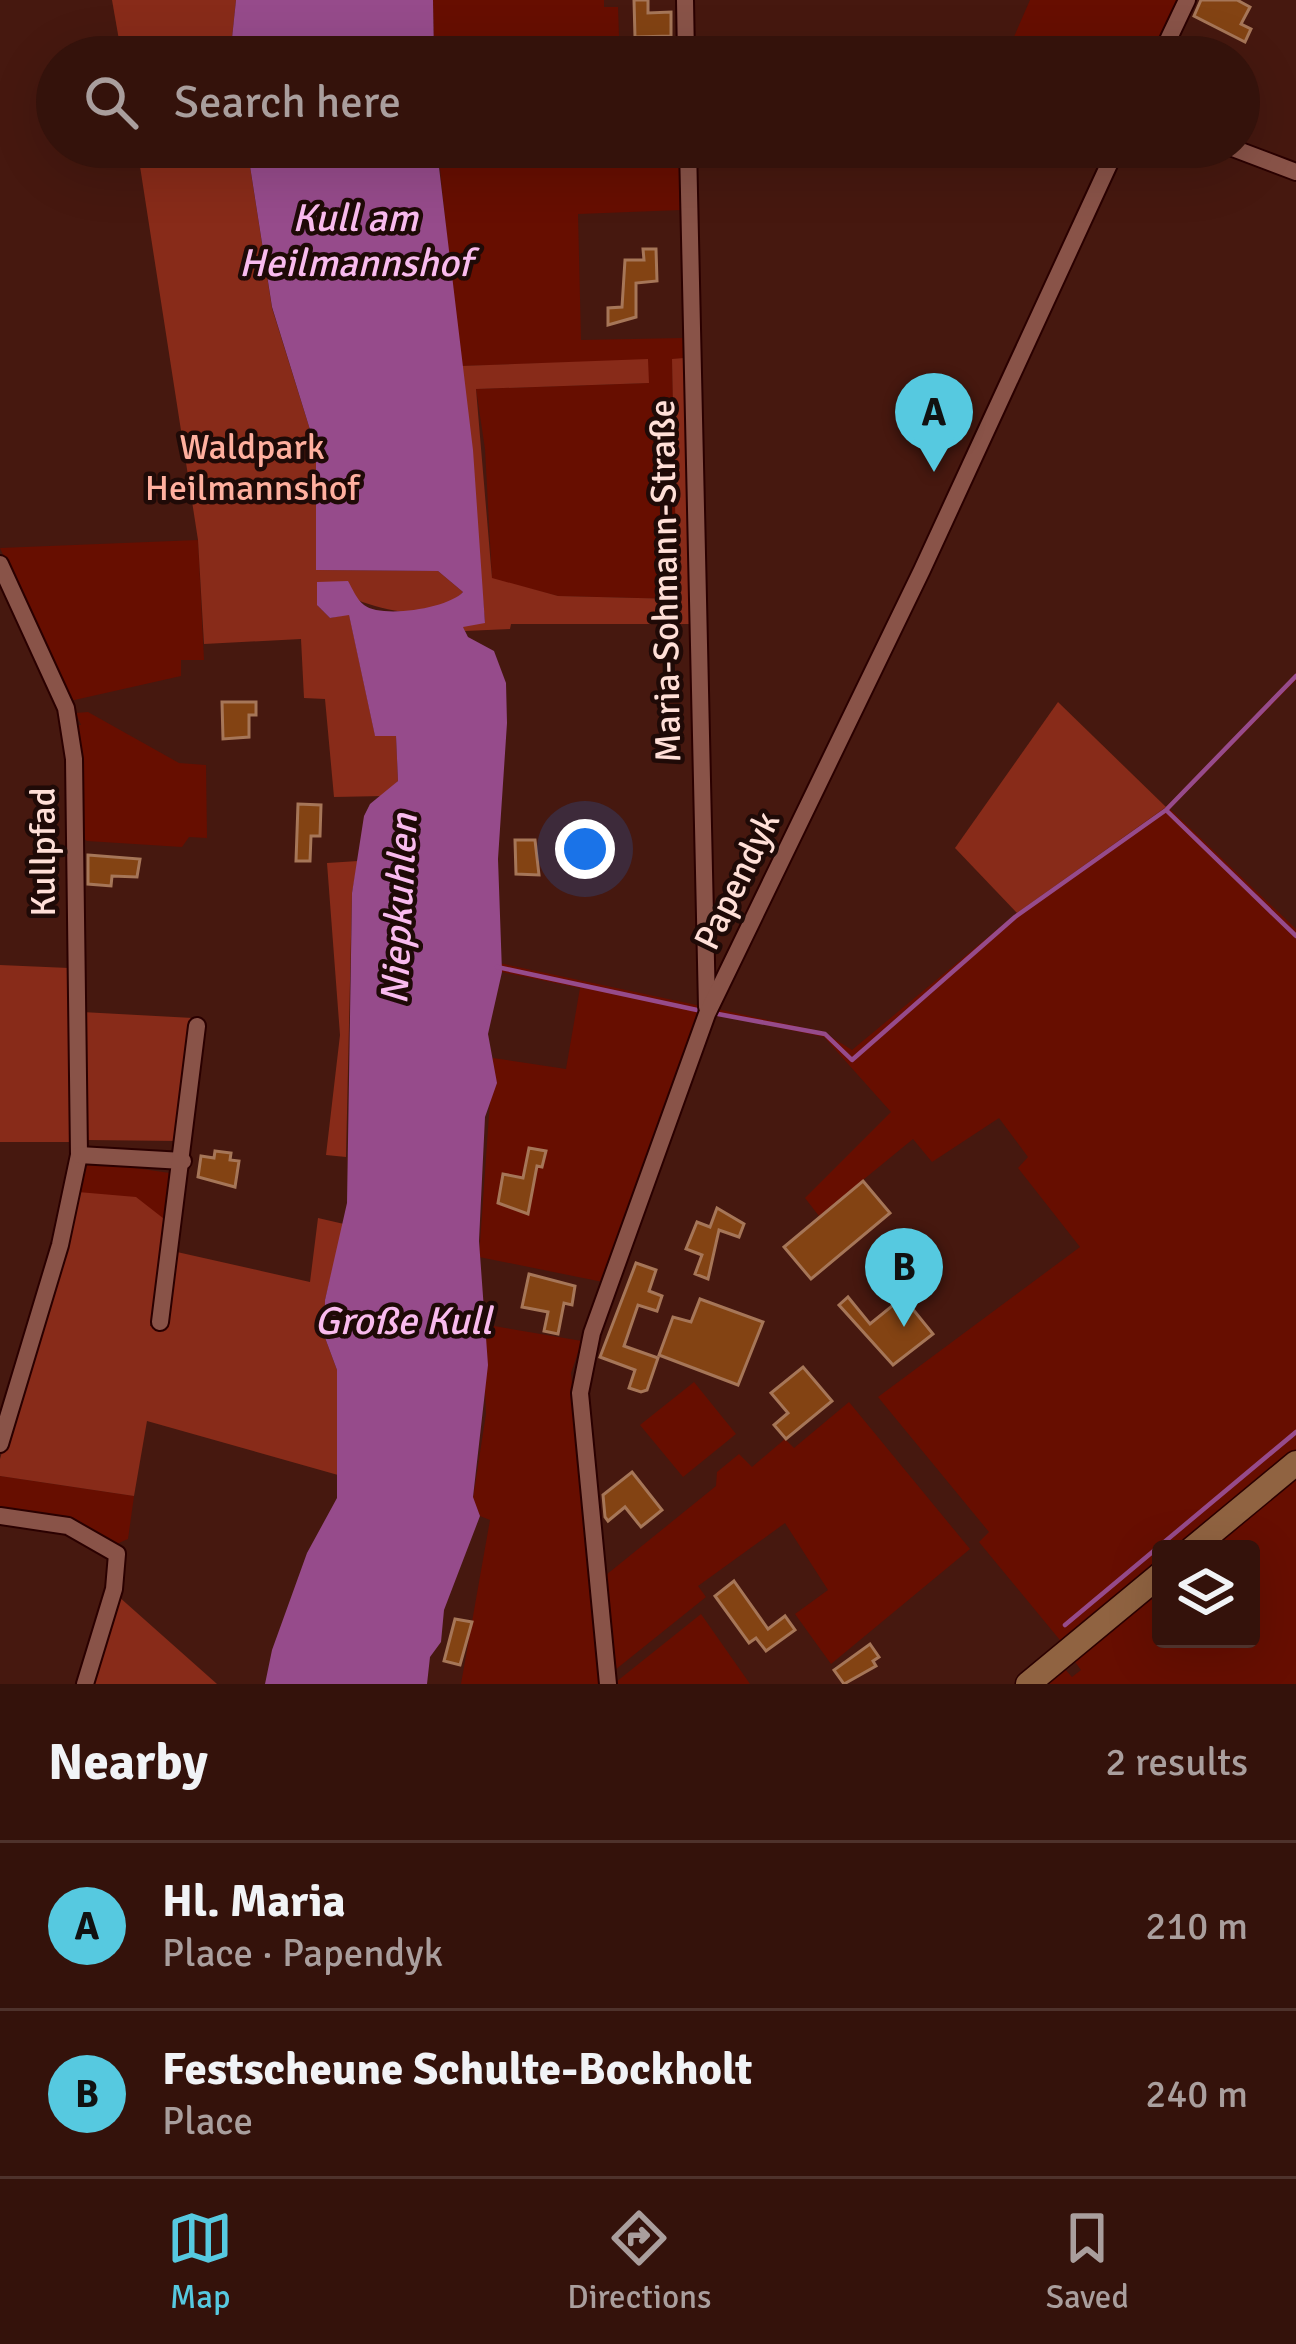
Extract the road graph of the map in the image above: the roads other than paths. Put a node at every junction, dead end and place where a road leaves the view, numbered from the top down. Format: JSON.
{"nodes":[{"id":1,"x":685,"y":0,"type":"edge"},
{"id":2,"x":1187,"y":0,"type":"edge"},
{"id":3,"x":686,"y":36,"type":"edge"},
{"id":4,"x":1170,"y":36,"type":"edge"},
{"id":5,"x":1260,"y":158,"type":"edge"},
{"id":6,"x":688,"y":168,"type":"edge"},
{"id":7,"x":1108,"y":168,"type":"edge"},
{"id":8,"x":1296,"y":172,"type":"edge"},
{"id":9,"x":0,"y":564,"type":"edge"},
{"id":10,"x":707,"y":1014,"type":"junction"},
{"id":11,"x":197,"y":1026,"type":"dead end"},
{"id":12,"x":79,"y":1155,"type":"junction"},
{"id":13,"x":183,"y":1161,"type":"junction"},
{"id":14,"x":160,"y":1322,"type":"dead end"},
{"id":15,"x":0,"y":1444,"type":"edge"},
{"id":16,"x":1296,"y":1463,"type":"edge"},
{"id":17,"x":0,"y":1516,"type":"edge"},
{"id":18,"x":1203,"y":1540,"type":"edge"},
{"id":19,"x":1152,"y":1581,"type":"edge"},
{"id":20,"x":86,"y":1684,"type":"edge"},
{"id":21,"x":608,"y":1684,"type":"edge"},
{"id":22,"x":1028,"y":1684,"type":"edge"}],
"edges":[{"from":1,"to":3,"type":"street"},
{"from":2,"to":4,"type":"street"},
{"from":5,"to":8,"type":"street"},
{"from":6,"to":10,"type":"street","name":"Maria-Sohmann-Straße"},
{"from":7,"to":10,"type":"street","name":"Papendyk"},
{"from":9,"to":12,"type":"street","name":"Kullpfad"},
{"from":10,"to":21,"type":"street","name":"Papendyk"},
{"from":11,"to":13,"type":"street"},
{"from":12,"to":13,"type":"street"},
{"from":12,"to":15,"type":"street","name":"Kullpfad"},
{"from":13,"to":14,"type":"street"},
{"from":16,"to":18,"type":"main road"},
{"from":17,"to":20,"type":"street"},
{"from":19,"to":22,"type":"main road"}]}
